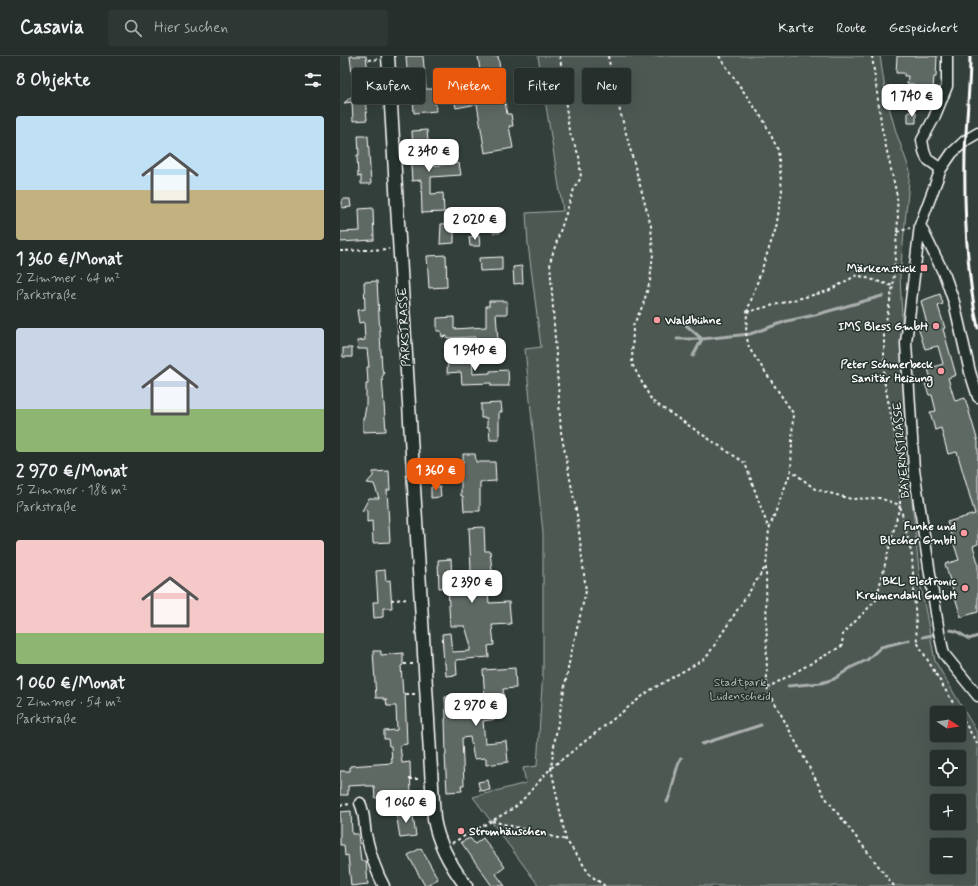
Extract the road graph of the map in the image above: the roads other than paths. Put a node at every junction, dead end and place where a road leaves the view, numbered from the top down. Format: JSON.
{"nodes":[{"id":1,"x":388,"y":56,"type":"edge"},
{"id":2,"x":947,"y":56,"type":"edge"},
{"id":3,"x":978,"y":133,"type":"edge"},
{"id":4,"x":941,"y":169,"type":"junction"},
{"id":5,"x":920,"y":225,"type":"junction"},
{"id":6,"x":978,"y":396,"type":"edge"},
{"id":7,"x":978,"y":696,"type":"edge"},
{"id":8,"x":360,"y":804,"type":"dead end"},
{"id":9,"x":384,"y":886,"type":"edge"},
{"id":10,"x":466,"y":886,"type":"edge"}],
"edges":[{"from":1,"to":10,"type":"street","name":"PARKSTRASSE"},
{"from":2,"to":4,"type":"street"},
{"from":3,"to":4,"type":"street"},
{"from":4,"to":5,"type":"street","name":"BAYERNSTRASSE"},
{"from":5,"to":6,"type":"street"},
{"from":5,"to":7,"type":"street","name":"BAYERNSTRASSE"},
{"from":8,"to":9,"type":"street"}]}
